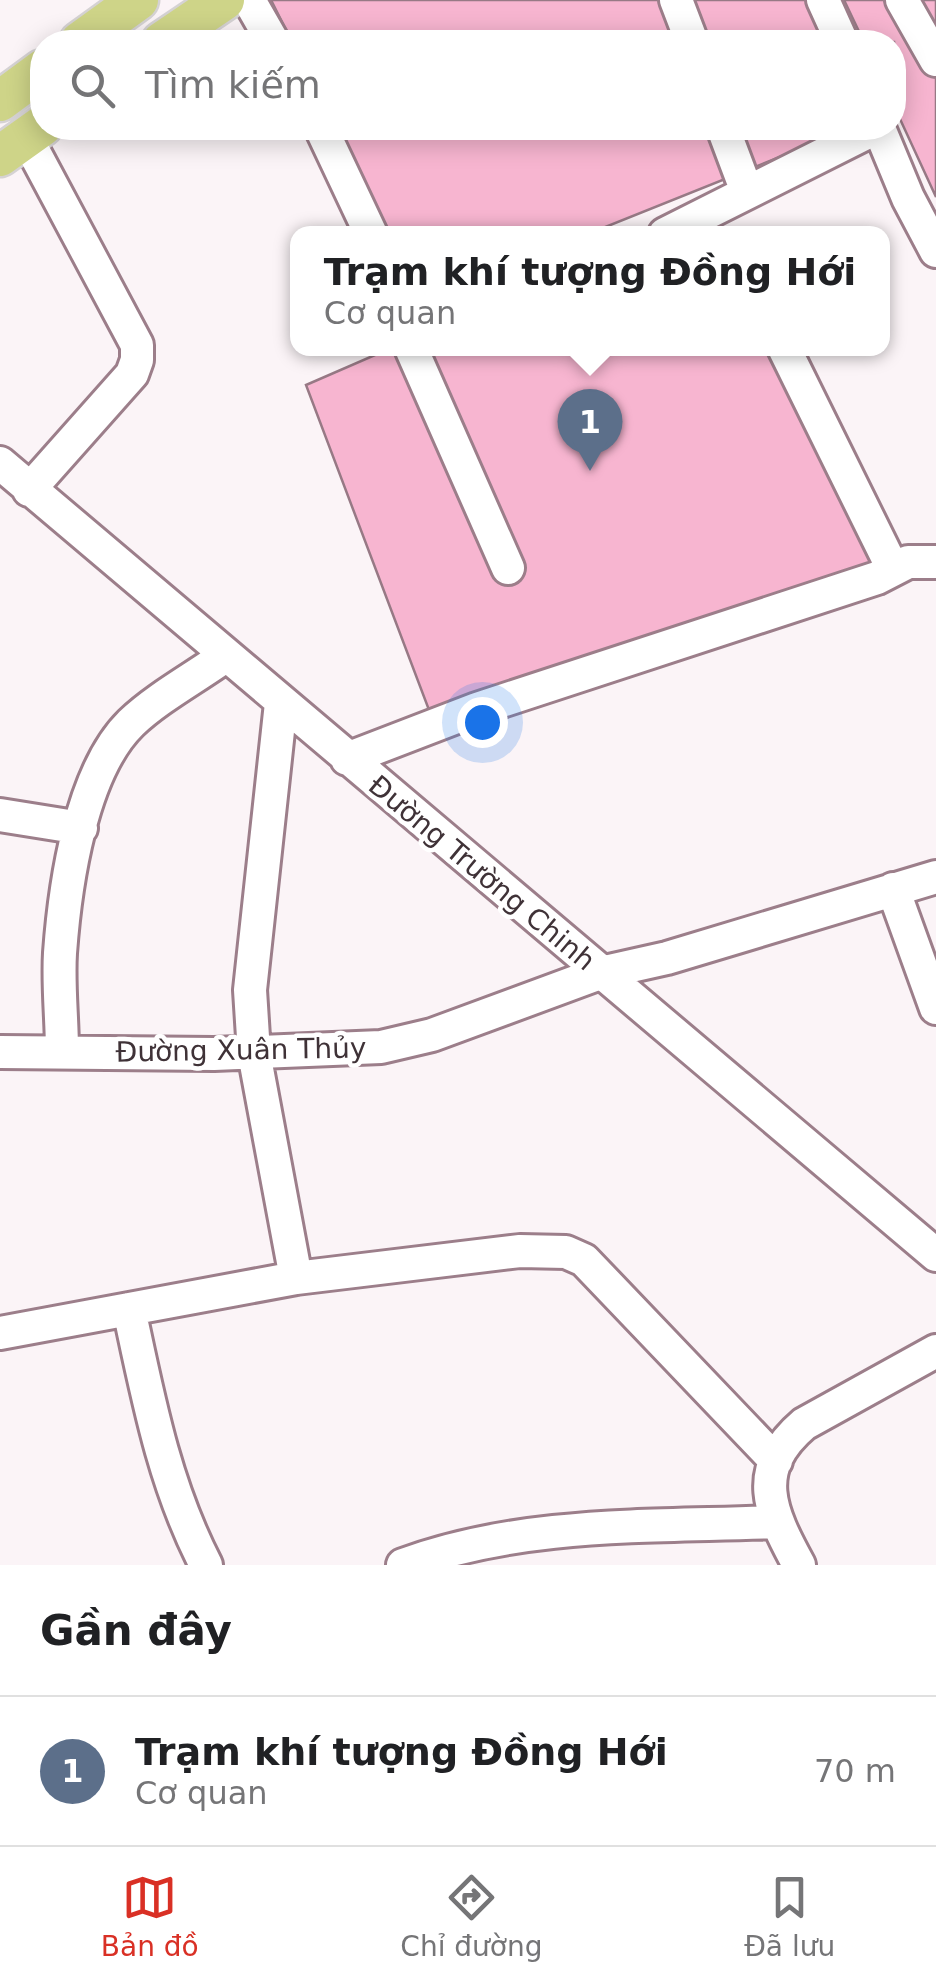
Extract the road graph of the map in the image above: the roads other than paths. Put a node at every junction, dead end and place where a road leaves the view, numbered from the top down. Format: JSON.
{"nodes":[{"id":1,"x":138,"y":0,"type":"edge"},
{"id":2,"x":224,"y":0,"type":"edge"},
{"id":3,"x":248,"y":0,"type":"edge"},
{"id":4,"x":676,"y":0,"type":"edge"},
{"id":5,"x":823,"y":0,"type":"edge"},
{"id":6,"x":902,"y":0,"type":"edge"},
{"id":7,"x":97,"y":30,"type":"edge"},
{"id":8,"x":180,"y":30,"type":"edge"},
{"id":9,"x":266,"y":30,"type":"edge"},
{"id":10,"x":687,"y":30,"type":"edge"},
{"id":11,"x":837,"y":30,"type":"edge"},
{"id":12,"x":936,"y":60,"type":"edge"},
{"id":13,"x":30,"y":79,"type":"edge"},
{"id":14,"x":0,"y":101,"type":"edge"},
{"id":15,"x":23,"y":140,"type":"edge"},
{"id":16,"x":327,"y":140,"type":"edge"},
{"id":17,"x":728,"y":140,"type":"edge"},
{"id":18,"x":853,"y":140,"type":"edge"},
{"id":19,"x":883,"y":140,"type":"edge"},
{"id":20,"x":886,"y":140,"type":"edge"},
{"id":21,"x":904,"y":166,"type":"dead end"},
{"id":22,"x":747,"y":192,"type":"junction"},
{"id":23,"x":367,"y":226,"type":"edge"},
{"id":24,"x":681,"y":226,"type":"edge"},
{"id":25,"x":936,"y":251,"type":"edge"},
{"id":26,"x":415,"y":356,"type":"edge"},
{"id":27,"x":788,"y":356,"type":"edge"},
{"id":28,"x":0,"y":463,"type":"edge"},
{"id":29,"x":28,"y":490,"type":"junction"},
{"id":30,"x":936,"y":562,"type":"edge"},
{"id":31,"x":508,"y":568,"type":"dead end"},
{"id":32,"x":893,"y":569,"type":"junction"},
{"id":33,"x":225,"y":656,"type":"junction"},
{"id":34,"x":281,"y":703,"type":"junction"},
{"id":35,"x":347,"y":759,"type":"junction"},
{"id":36,"x":0,"y":815,"type":"edge"},
{"id":37,"x":81,"y":828,"type":"junction"},
{"id":38,"x":936,"y":876,"type":"edge"},
{"id":39,"x":893,"y":889,"type":"junction"},
{"id":40,"x":600,"y":973,"type":"junction"},
{"id":41,"x":936,"y":1008,"type":"edge"},
{"id":42,"x":0,"y":1052,"type":"edge"},
{"id":43,"x":62,"y":1052,"type":"junction"},
{"id":44,"x":254,"y":1053,"type":"junction"},
{"id":45,"x":936,"y":1255,"type":"edge"},
{"id":46,"x":296,"y":1278,"type":"junction"},
{"id":47,"x":130,"y":1309,"type":"junction"},
{"id":48,"x":0,"y":1333,"type":"edge"},
{"id":49,"x":936,"y":1351,"type":"edge"},
{"id":50,"x":776,"y":1461,"type":"junction"},
{"id":51,"x":776,"y":1522,"type":"junction"},
{"id":52,"x":206,"y":1565,"type":"edge"},
{"id":53,"x":403,"y":1565,"type":"edge"},
{"id":54,"x":798,"y":1565,"type":"edge"}],
"edges":[{"from":1,"to":7,"type":"main road"},
{"from":2,"to":8,"type":"main road"},
{"from":3,"to":9,"type":"street"},
{"from":4,"to":10,"type":"street"},
{"from":5,"to":11,"type":"street"},
{"from":6,"to":12,"type":"street"},
{"from":13,"to":14,"type":"main road"},
{"from":15,"to":29,"type":"street"},
{"from":16,"to":23,"type":"street"},
{"from":17,"to":22,"type":"street"},
{"from":18,"to":22,"type":"street"},
{"from":19,"to":25,"type":"street"},
{"from":20,"to":21,"type":"street"},
{"from":22,"to":24,"type":"street"},
{"from":26,"to":31,"type":"street"},
{"from":27,"to":32,"type":"street"},
{"from":28,"to":29,"type":"street","name":"Đường Trường Chinh"},
{"from":29,"to":33,"type":"street","name":"Đường Trường Chinh"},
{"from":30,"to":32,"type":"street"},
{"from":32,"to":35,"type":"street"},
{"from":33,"to":34,"type":"street","name":"Đường Trường Chinh"},
{"from":33,"to":37,"type":"street"},
{"from":34,"to":35,"type":"street","name":"Đường Trường Chinh"},
{"from":34,"to":44,"type":"street"},
{"from":35,"to":40,"type":"street","name":"Đường Trường Chinh"},
{"from":36,"to":37,"type":"street"},
{"from":37,"to":43,"type":"street"},
{"from":38,"to":39,"type":"street","name":"Đường Xuân Thủy"},
{"from":39,"to":40,"type":"street","name":"Đường Xuân Thủy"},
{"from":39,"to":41,"type":"street"},
{"from":40,"to":44,"type":"street","name":"Đường Xuân Thủy"},
{"from":40,"to":45,"type":"street","name":"Đường Trường Chinh"},
{"from":42,"to":43,"type":"street","name":"Đường Xuân Thủy"},
{"from":43,"to":44,"type":"street","name":"Đường Xuân Thủy"},
{"from":44,"to":46,"type":"street"},
{"from":46,"to":47,"type":"street"},
{"from":46,"to":50,"type":"street"},
{"from":47,"to":48,"type":"street"},
{"from":47,"to":52,"type":"street"},
{"from":49,"to":50,"type":"street"},
{"from":50,"to":51,"type":"street"},
{"from":51,"to":53,"type":"street"},
{"from":51,"to":54,"type":"street"}]}
